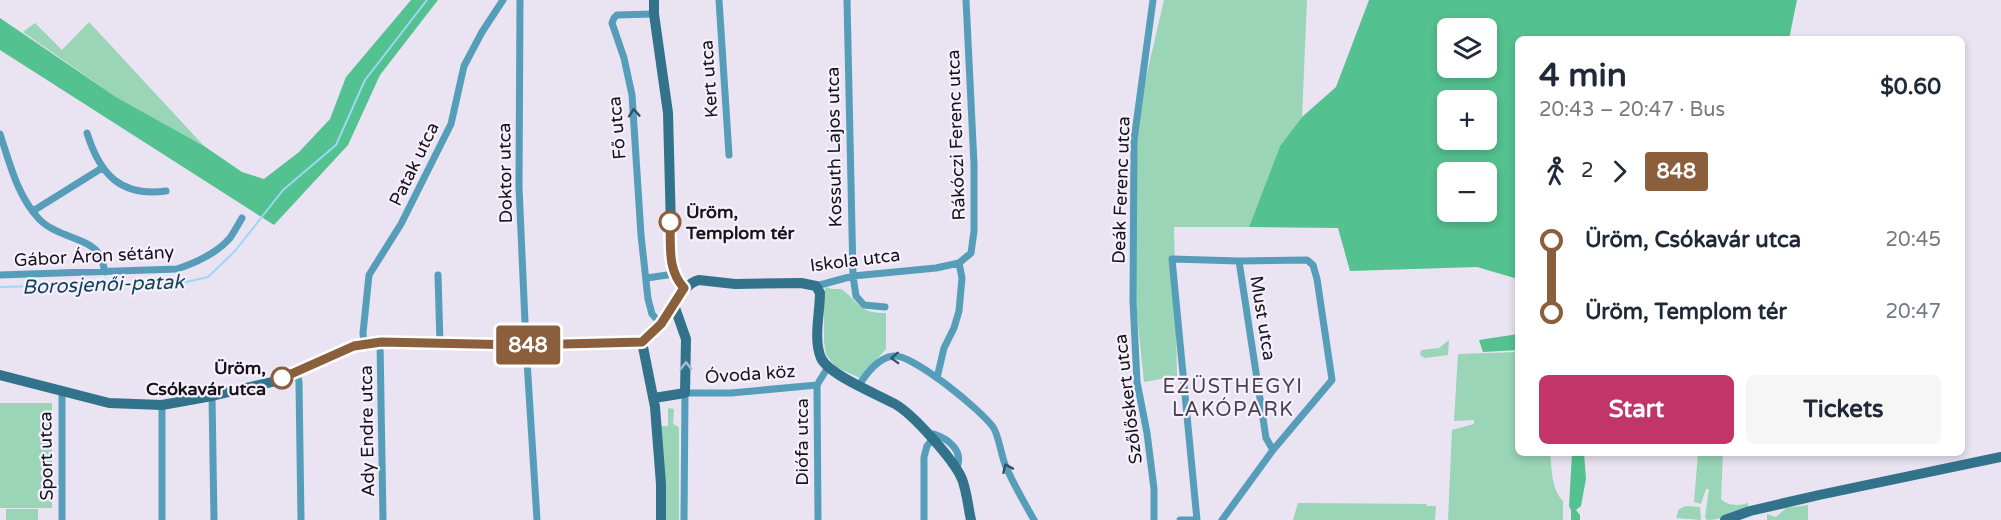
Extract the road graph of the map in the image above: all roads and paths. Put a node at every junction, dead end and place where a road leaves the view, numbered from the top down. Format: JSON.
{"nodes":[{"id":1,"x":503,"y":0,"type":"edge"},
{"id":2,"x":519,"y":0,"type":"edge"},
{"id":3,"x":654,"y":0,"type":"edge"},
{"id":4,"x":719,"y":0,"type":"edge"},
{"id":5,"x":847,"y":0,"type":"edge"},
{"id":6,"x":966,"y":0,"type":"edge"},
{"id":7,"x":1154,"y":0,"type":"edge"},
{"id":8,"x":654,"y":14,"type":"junction"},
{"id":9,"x":87,"y":133,"type":"dead end"},
{"id":10,"x":0,"y":134,"type":"edge"},
{"id":11,"x":729,"y":155,"type":"dead end"},
{"id":12,"x":102,"y":168,"type":"junction"},
{"id":13,"x":166,"y":191,"type":"dead end"},
{"id":14,"x":33,"y":211,"type":"junction"},
{"id":15,"x":242,"y":218,"type":"dead end"},
{"id":16,"x":1239,"y":261,"type":"junction"},
{"id":17,"x":959,"y":263,"type":"junction"},
{"id":18,"x":105,"y":272,"type":"junction"},
{"id":19,"x":674,"y":274,"type":"junction"},
{"id":20,"x":1133,"y":274,"type":"joint"},
{"id":21,"x":0,"y":275,"type":"edge"},
{"id":22,"x":438,"y":275,"type":"dead end"},
{"id":23,"x":853,"y":276,"type":"junction"},
{"id":24,"x":647,"y":278,"type":"junction"},
{"id":25,"x":816,"y":286,"type":"junction"},
{"id":26,"x":684,"y":288,"type":"junction"},
{"id":27,"x":675,"y":305,"type":"junction"},
{"id":28,"x":885,"y":307,"type":"dead end"},
{"id":29,"x":661,"y":324,"type":"junction"},
{"id":30,"x":681,"y":328,"type":"junction"},
{"id":31,"x":381,"y":342,"type":"junction"},
{"id":32,"x":642,"y":342,"type":"junction"},
{"id":33,"x":364,"y":344,"type":"junction"},
{"id":34,"x":440,"y":344,"type":"junction"},
{"id":35,"x":526,"y":345,"type":"junction"},
{"id":36,"x":828,"y":367,"type":"junction"},
{"id":37,"x":297,"y":372,"type":"junction"},
{"id":38,"x":0,"y":375,"type":"edge"},
{"id":39,"x":937,"y":378,"type":"junction"},
{"id":40,"x":817,"y":385,"type":"junction"},
{"id":41,"x":859,"y":385,"type":"junction"},
{"id":42,"x":62,"y":391,"type":"junction"},
{"id":43,"x":685,"y":393,"type":"junction"},
{"id":44,"x":212,"y":396,"type":"junction"},
{"id":45,"x":654,"y":398,"type":"junction"},
{"id":46,"x":162,"y":405,"type":"junction"},
{"id":47,"x":930,"y":438,"type":"junction"},
{"id":48,"x":1273,"y":450,"type":"junction"},
{"id":49,"x":2001,"y":457,"type":"edge"},
{"id":50,"x":62,"y":520,"type":"edge"},
{"id":51,"x":162,"y":520,"type":"edge"},
{"id":52,"x":214,"y":520,"type":"edge"},
{"id":53,"x":301,"y":520,"type":"edge"},
{"id":54,"x":383,"y":520,"type":"edge"},
{"id":55,"x":537,"y":520,"type":"edge"},
{"id":56,"x":661,"y":520,"type":"edge"},
{"id":57,"x":684,"y":520,"type":"edge"},
{"id":58,"x":818,"y":520,"type":"edge"},
{"id":59,"x":924,"y":520,"type":"edge"},
{"id":60,"x":971,"y":520,"type":"edge"},
{"id":61,"x":1034,"y":520,"type":"edge"},
{"id":62,"x":1154,"y":520,"type":"edge"},
{"id":63,"x":1180,"y":520,"type":"edge"},
{"id":64,"x":1192,"y":520,"type":"edge"},
{"id":65,"x":1197,"y":520,"type":"edge"},
{"id":66,"x":1222,"y":520,"type":"edge"},
{"id":67,"x":1725,"y":520,"type":"edge"}],
"edges":[{"from":1,"to":33,"type":"street","name":"Patak utca"},
{"from":2,"to":35,"type":"street","name":"Doktor utca"},
{"from":3,"to":8,"type":"main road"},
{"from":4,"to":11,"type":"street","name":"Kert utca"},
{"from":5,"to":23,"type":"street","name":"Kossuth Lajos utca"},
{"from":6,"to":17,"type":"street","name":"Rákóczi Ferenc utca"},
{"from":7,"to":20,"type":"street","name":"Deák Ferenc utca"},
{"from":8,"to":19,"type":"main road"},
{"from":24,"to":8,"type":"street","name":"Fő utca","one_way":true},
{"from":9,"to":12,"type":"street"},
{"from":10,"to":14,"type":"street"},
{"from":12,"to":13,"type":"street"},
{"from":12,"to":14,"type":"street"},
{"from":14,"to":18,"type":"street"},
{"from":15,"to":18,"type":"street","name":"Gábor Áron sétány"},
{"from":16,"to":48,"type":"street","name":"Must utca"},
{"from":16,"to":48,"type":"street"},
{"from":16,"to":65,"type":"street"},
{"from":17,"to":23,"type":"street","name":"Iskola utca"},
{"from":17,"to":39,"type":"street"},
{"from":18,"to":21,"type":"street","name":"Gábor Áron sétány"},
{"from":19,"to":24,"type":"street"},
{"from":19,"to":26,"type":"main road"},
{"from":20,"to":62,"type":"street","name":"Szőlőskert utca"},
{"from":22,"to":34,"type":"street"},
{"from":23,"to":25,"type":"street","name":"Iskola utca"},
{"from":23,"to":28,"type":"street","name":"Kossuth Lajos utca"},
{"from":24,"to":29,"type":"street","name":"Fő utca"},
{"from":25,"to":26,"type":"main road","name":"Iskola utca"},
{"from":25,"to":36,"type":"main road"},
{"from":26,"to":27,"type":"main road"},
{"from":27,"to":29,"type":"main road"},
{"from":27,"to":30,"type":"main road"},
{"from":29,"to":30,"type":"main road"},
{"from":29,"to":32,"type":"main road"},
{"from":43,"to":30,"type":"main road","one_way":true},
{"from":31,"to":33,"type":"main road"},
{"from":31,"to":34,"type":"main road"},
{"from":31,"to":54,"type":"street","name":"Ady Endre utca"},
{"from":32,"to":35,"type":"main road"},
{"from":32,"to":45,"type":"main road"},
{"from":33,"to":37,"type":"main road"},
{"from":34,"to":35,"type":"main road"},
{"from":35,"to":55,"type":"street","name":"Doktor utca"},
{"from":36,"to":40,"type":"street","name":"Diófa utca"},
{"from":36,"to":41,"type":"main road"},
{"from":37,"to":44,"type":"main road"},
{"from":37,"to":53,"type":"street"},
{"from":38,"to":42,"type":"main road"},
{"from":39,"to":41,"type":"street","one_way":true},
{"from":61,"to":39,"type":"street","one_way":true},
{"from":40,"to":43,"type":"street","name":"Óvoda köz"},
{"from":40,"to":58,"type":"street","name":"Diófa utca"},
{"from":41,"to":47,"type":"main road"},
{"from":42,"to":46,"type":"main road"},
{"from":42,"to":50,"type":"street","name":"Sport utca"},
{"from":43,"to":45,"type":"main road"},
{"from":43,"to":57,"type":"street"},
{"from":44,"to":46,"type":"main road"},
{"from":44,"to":52,"type":"street"},
{"from":45,"to":56,"type":"main road"},
{"from":46,"to":51,"type":"street"},
{"from":47,"to":59,"type":"street"},
{"from":47,"to":60,"type":"main road"},
{"from":48,"to":66,"type":"street"},
{"from":49,"to":67,"type":"main road"},
{"from":63,"to":64,"type":"street"}]}
